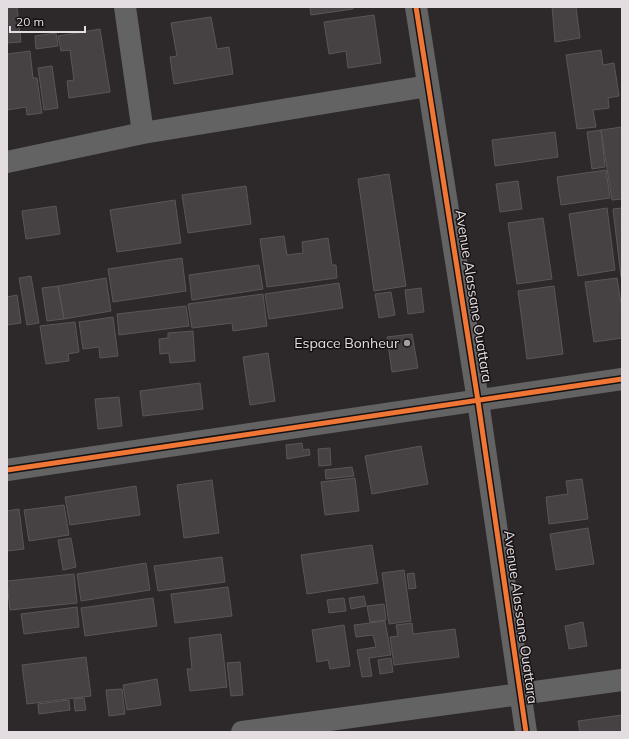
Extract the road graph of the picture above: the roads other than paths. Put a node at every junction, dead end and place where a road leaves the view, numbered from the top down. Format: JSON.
{"nodes":[{"id":1,"x":125,"y":7,"type":"edge"},
{"id":2,"x":416,"y":7,"type":"edge"},
{"id":3,"x":428,"y":86,"type":"junction"},
{"id":4,"x":143,"y":133,"type":"junction"},
{"id":5,"x":7,"y":162,"type":"edge"},
{"id":6,"x":622,"y":379,"type":"edge"},
{"id":7,"x":478,"y":401,"type":"junction"},
{"id":8,"x":7,"y":470,"type":"edge"},
{"id":9,"x":622,"y":680,"type":"edge"},
{"id":10,"x":520,"y":694,"type":"junction"},
{"id":11,"x":242,"y":732,"type":"edge"},
{"id":12,"x":526,"y":732,"type":"edge"}],
"edges":[{"from":1,"to":4,"type":"street"},
{"from":2,"to":3,"type":"street","name":"Avenue Alassane Ouattara"},
{"from":3,"to":4,"type":"street"},
{"from":3,"to":7,"type":"street","name":"Avenue Alassane Ouattara"},
{"from":4,"to":5,"type":"street"},
{"from":6,"to":7,"type":"street"},
{"from":7,"to":8,"type":"street"},
{"from":7,"to":10,"type":"street","name":"Avenue Alassane Ouattara"},
{"from":9,"to":10,"type":"street"},
{"from":10,"to":11,"type":"street"},
{"from":10,"to":12,"type":"street","name":"Avenue Alassane Ouattara"}]}
